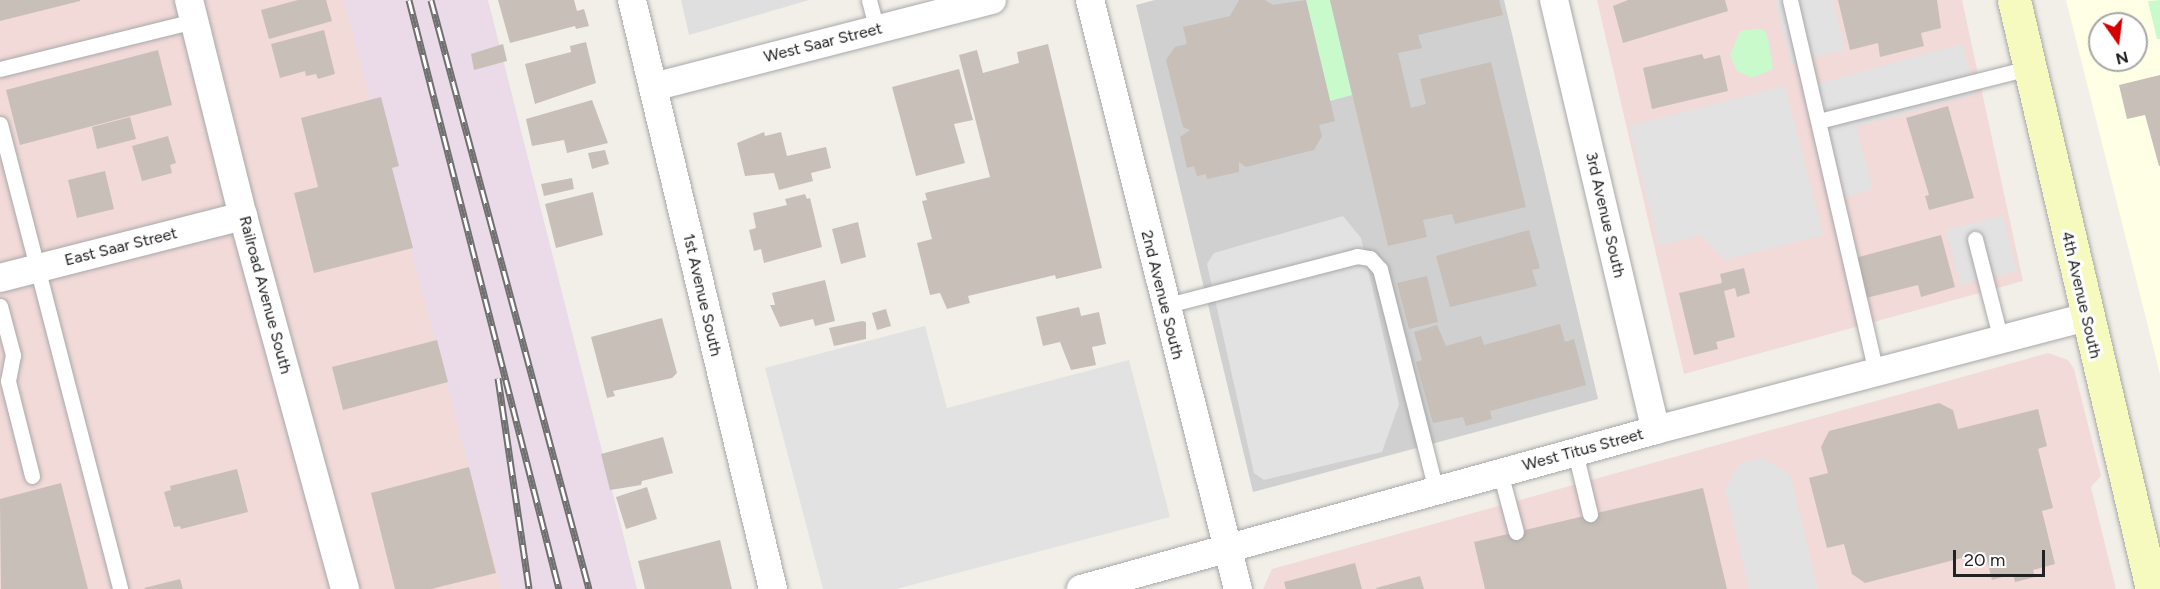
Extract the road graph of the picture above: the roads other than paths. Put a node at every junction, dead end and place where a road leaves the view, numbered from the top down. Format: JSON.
{"nodes":[{"id":1,"x":632,"y":0,"type":"edge"},
{"id":2,"x":869,"y":0,"type":"edge"},
{"id":3,"x":992,"y":0,"type":"edge"},
{"id":4,"x":1090,"y":0,"type":"edge"},
{"id":5,"x":1554,"y":0,"type":"edge"},
{"id":6,"x":1790,"y":0,"type":"edge"},
{"id":7,"x":2014,"y":0,"type":"edge"},
{"id":8,"x":192,"y":10,"type":"edge"},
{"id":9,"x":877,"y":29,"type":"junction"},
{"id":10,"x":2032,"y":67,"type":"junction"},
{"id":11,"x":0,"y":69,"type":"edge"},
{"id":12,"x":653,"y":87,"type":"junction"},
{"id":13,"x":1819,"y":121,"type":"junction"},
{"id":14,"x":0,"y":124,"type":"edge"},
{"id":15,"x":243,"y":216,"type":"junction"},
{"id":16,"x":1975,"y":239,"type":"dead end"},
{"id":17,"x":38,"y":268,"type":"junction"},
{"id":18,"x":0,"y":278,"type":"edge"},
{"id":19,"x":0,"y":306,"type":"edge"},
{"id":20,"x":1164,"y":306,"type":"junction"},
{"id":21,"x":2086,"y":318,"type":"junction"},
{"id":22,"x":2001,"y":340,"type":"junction"},
{"id":23,"x":1876,"y":372,"type":"junction"},
{"id":24,"x":1656,"y":430,"type":"junction"},
{"id":25,"x":1575,"y":452,"type":"junction"},
{"id":26,"x":1500,"y":472,"type":"junction"},
{"id":27,"x":32,"y":476,"type":"dead end"},
{"id":28,"x":1436,"y":490,"type":"junction"},
{"id":29,"x":1590,"y":514,"type":"dead end"},
{"id":30,"x":1516,"y":532,"type":"dead end"},
{"id":31,"x":1228,"y":548,"type":"junction"},
{"id":32,"x":2151,"y":550,"type":"edge"},
{"id":33,"x":120,"y":589,"type":"edge"},
{"id":34,"x":345,"y":589,"type":"edge"},
{"id":35,"x":773,"y":589,"type":"edge"},
{"id":36,"x":1081,"y":589,"type":"edge"},
{"id":37,"x":1238,"y":589,"type":"edge"},
{"id":38,"x":2152,"y":589,"type":"edge"}],
"edges":[{"from":1,"to":12,"type":"street","name":"1st Avenue South"},
{"from":2,"to":9,"type":"lane"},
{"from":3,"to":9,"type":"street","name":"West Saar Street"},
{"from":4,"to":20,"type":"street","name":"2nd Avenue South"},
{"from":5,"to":24,"type":"street","name":"3rd Avenue South"},
{"from":6,"to":13,"type":"lane"},
{"from":7,"to":10,"type":"street","name":"4th Avenue South"},
{"from":8,"to":11,"type":"lane"},
{"from":8,"to":15,"type":"street","name":"Railroad Avenue South"},
{"from":9,"to":12,"type":"street","name":"West Saar Street"},
{"from":10,"to":13,"type":"lane"},
{"from":10,"to":21,"type":"street","name":"4th Avenue South"},
{"from":12,"to":35,"type":"street","name":"1st Avenue South"},
{"from":13,"to":23,"type":"lane"},
{"from":14,"to":17,"type":"lane"},
{"from":15,"to":17,"type":"street","name":"East Saar Street"},
{"from":15,"to":34,"type":"street","name":"Railroad Avenue South"},
{"from":16,"to":22,"type":"lane"},
{"from":17,"to":18,"type":"street","name":"East Saar Street"},
{"from":17,"to":33,"type":"lane"},
{"from":19,"to":27,"type":"lane"},
{"from":20,"to":28,"type":"lane"},
{"from":20,"to":31,"type":"street","name":"2nd Avenue South"},
{"from":21,"to":22,"type":"street","name":"West Titus Street"},
{"from":21,"to":32,"type":"street","name":"4th Avenue South"},
{"from":22,"to":23,"type":"street","name":"West Titus Street"},
{"from":23,"to":24,"type":"street","name":"West Titus Street"},
{"from":24,"to":25,"type":"street","name":"West Titus Street"},
{"from":25,"to":26,"type":"street","name":"West Titus Street"},
{"from":25,"to":29,"type":"lane"},
{"from":26,"to":28,"type":"street","name":"West Titus Street"},
{"from":26,"to":30,"type":"lane"},
{"from":28,"to":31,"type":"street","name":"West Titus Street"},
{"from":31,"to":36,"type":"street","name":"West Titus Street"},
{"from":31,"to":37,"type":"street","name":"2nd Avenue South"},
{"from":32,"to":38,"type":"street","name":"4th Avenue South"}]}
